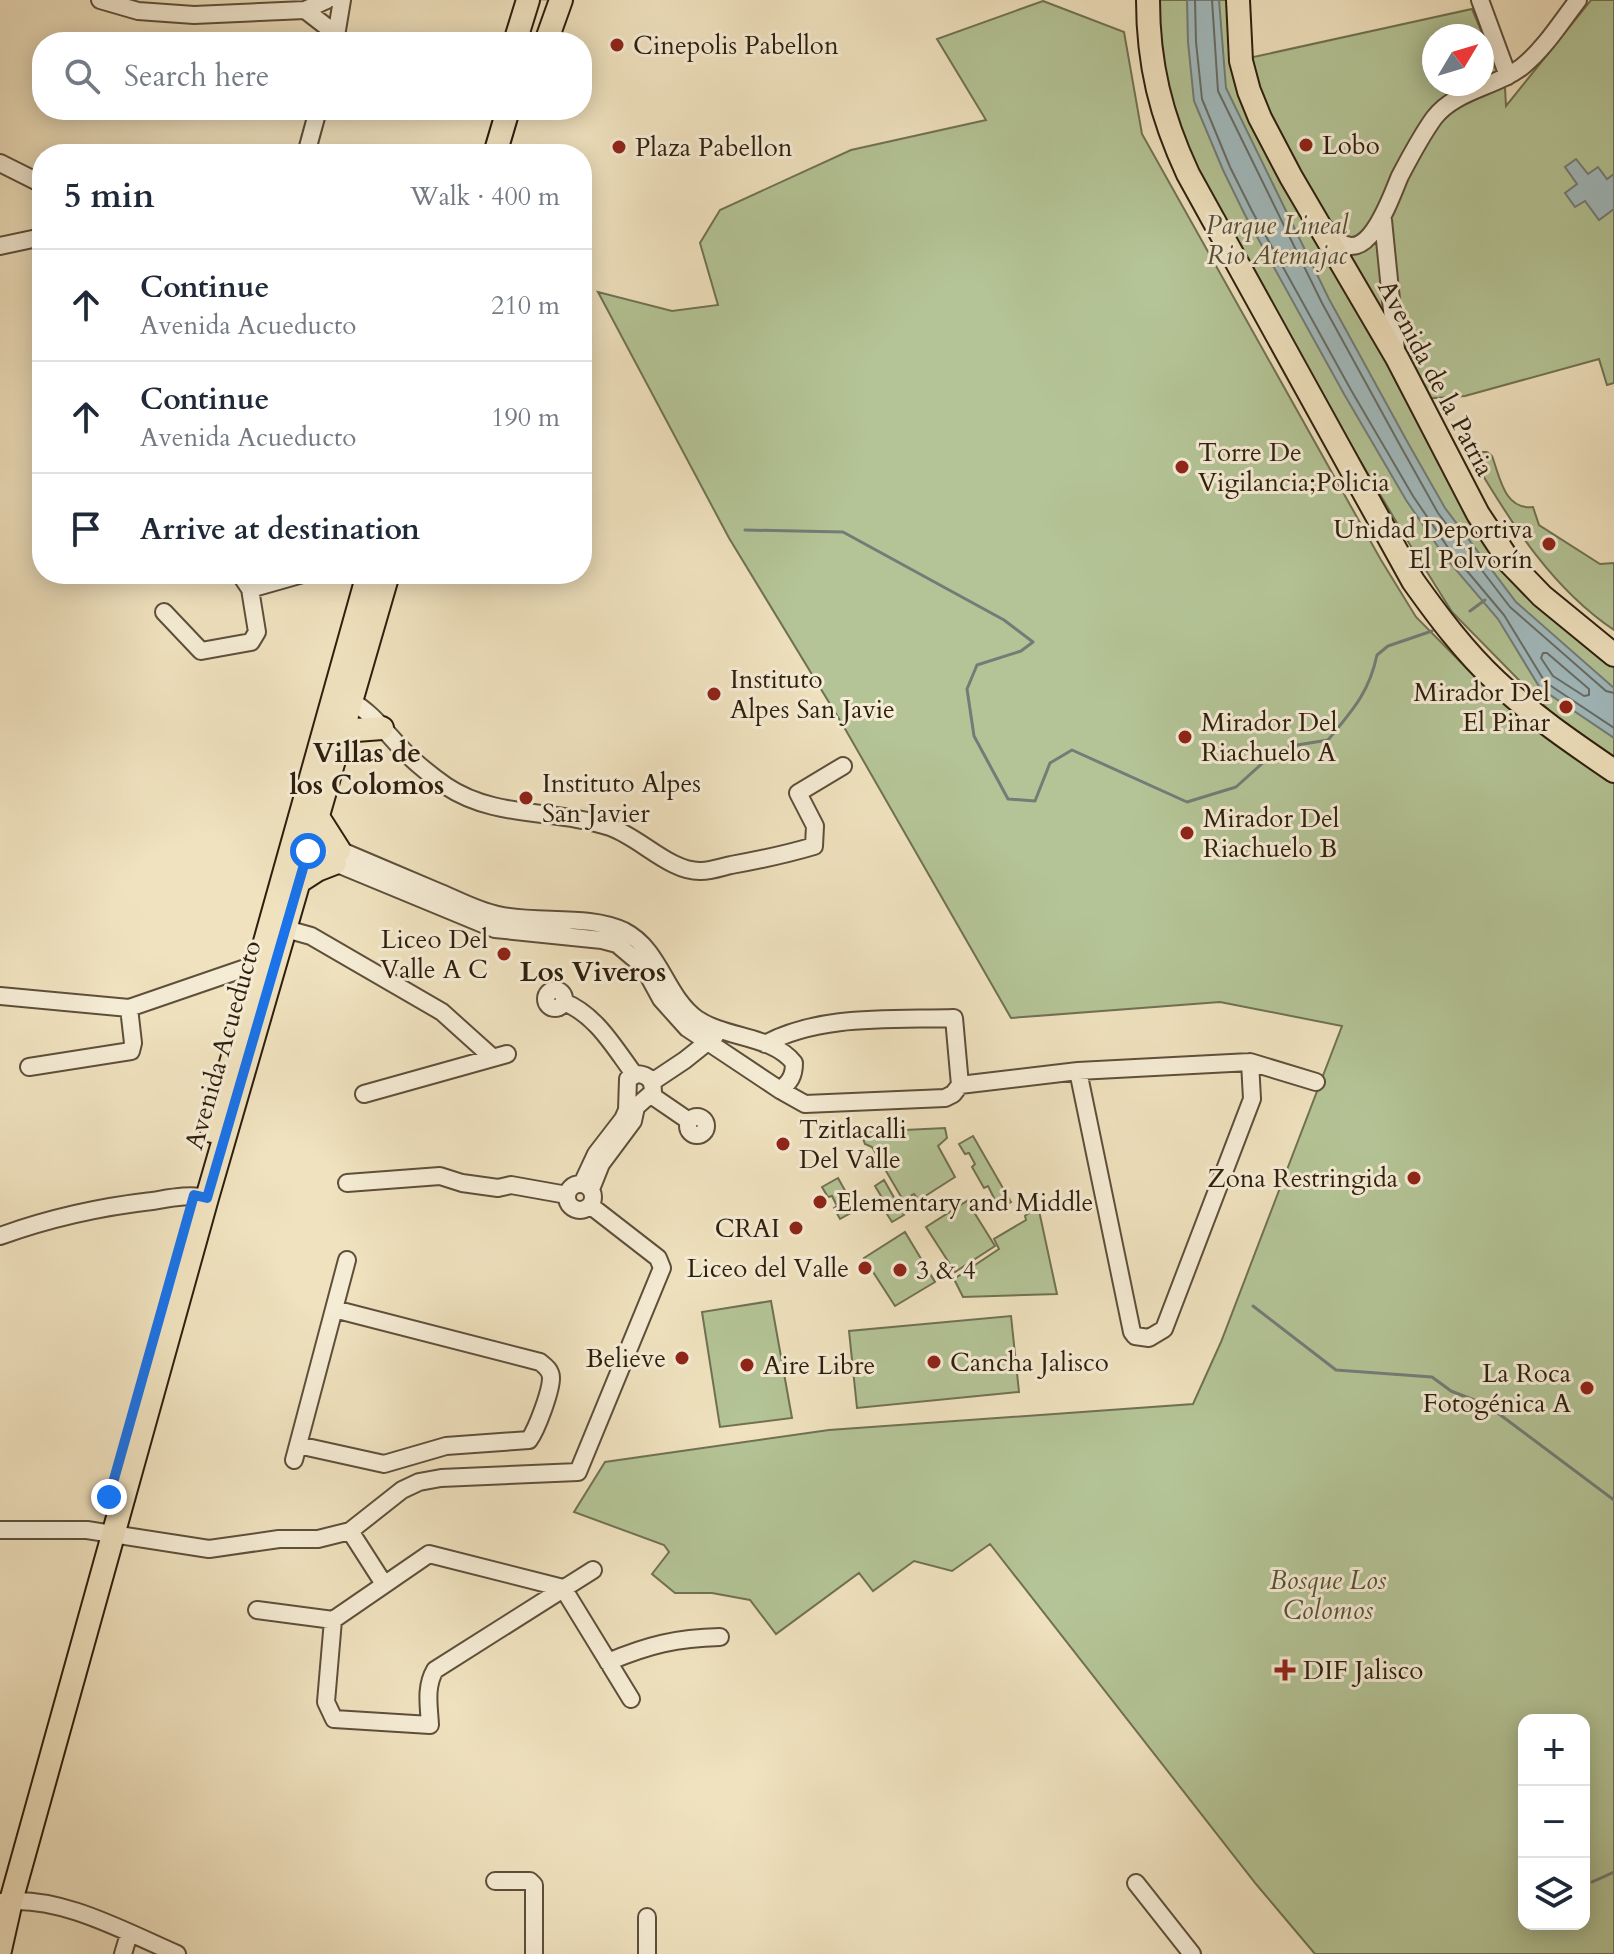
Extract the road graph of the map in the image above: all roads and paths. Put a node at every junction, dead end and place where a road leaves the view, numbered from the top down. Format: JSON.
{"nodes":[{"id":1,"x":100,"y":0,"type":"edge"},
{"id":2,"x":327,"y":0,"type":"edge"},
{"id":3,"x":342,"y":0,"type":"edge"},
{"id":4,"x":543,"y":0,"type":"edge"},
{"id":5,"x":1148,"y":0,"type":"edge"},
{"id":6,"x":1155,"y":0,"type":"edge"},
{"id":7,"x":1238,"y":0,"type":"edge"},
{"id":8,"x":1480,"y":0,"type":"edge"},
{"id":9,"x":1578,"y":0,"type":"edge"},
{"id":10,"x":305,"y":10,"type":"junction"},
{"id":11,"x":329,"y":32,"type":"edge"},
{"id":12,"x":336,"y":32,"type":"edge"},
{"id":13,"x":522,"y":32,"type":"edge"},
{"id":14,"x":531,"y":32,"type":"edge"},
{"id":15,"x":545,"y":32,"type":"edge"},
{"id":16,"x":1152,"y":40,"type":"junction"},
{"id":17,"x":1508,"y":76,"type":"junction"},
{"id":18,"x":315,"y":120,"type":"edge"},
{"id":19,"x":495,"y":120,"type":"edge"},
{"id":20,"x":505,"y":120,"type":"edge"},
{"id":21,"x":518,"y":120,"type":"edge"},
{"id":22,"x":309,"y":144,"type":"edge"},
{"id":23,"x":489,"y":144,"type":"edge"},
{"id":24,"x":498,"y":144,"type":"edge"},
{"id":25,"x":511,"y":144,"type":"edge"},
{"id":26,"x":0,"y":163,"type":"edge"},
{"id":27,"x":1291,"y":177,"type":"junction"},
{"id":28,"x":32,"y":179,"type":"edge"},
{"id":29,"x":1383,"y":220,"type":"junction"},
{"id":30,"x":32,"y":239,"type":"edge"},
{"id":31,"x":0,"y":246,"type":"edge"},
{"id":32,"x":1397,"y":358,"type":"junction"},
{"id":33,"x":247,"y":584,"type":"edge"},
{"id":34,"x":268,"y":584,"type":"edge"},
{"id":35,"x":366,"y":584,"type":"edge"},
{"id":36,"x":385,"y":584,"type":"edge"},
{"id":37,"x":250,"y":589,"type":"junction"},
{"id":38,"x":164,"y":612,"type":"dead end"},
{"id":39,"x":1614,"y":655,"type":"edge"},
{"id":40,"x":351,"y":701,"type":"junction"},
{"id":41,"x":382,"y":728,"type":"junction"},
{"id":42,"x":341,"y":737,"type":"junction"},
{"id":43,"x":843,"y":766,"type":"dead end"},
{"id":44,"x":1614,"y":771,"type":"edge"},
{"id":45,"x":305,"y":836,"type":"junction"},
{"id":46,"x":337,"y":856,"type":"junction"},
{"id":47,"x":300,"y":881,"type":"junction"},
{"id":48,"x":272,"y":947,"type":"junction"},
{"id":49,"x":0,"y":996,"type":"edge"},
{"id":50,"x":564,"y":1002,"type":"dead end"},
{"id":51,"x":129,"y":1008,"type":"junction"},
{"id":52,"x":711,"y":1034,"type":"junction"},
{"id":53,"x":765,"y":1044,"type":"junction"},
{"id":54,"x":1250,"y":1062,"type":"junction"},
{"id":55,"x":29,"y":1067,"type":"dead end"},
{"id":56,"x":1078,"y":1071,"type":"junction"},
{"id":57,"x":643,"y":1081,"type":"junction"},
{"id":58,"x":1316,"y":1082,"type":"dead end"},
{"id":59,"x":960,"y":1085,"type":"junction"},
{"id":60,"x":780,"y":1090,"type":"junction"},
{"id":61,"x":364,"y":1094,"type":"dead end"},
{"id":62,"x":689,"y":1121,"type":"dead end"},
{"id":63,"x":347,"y":1183,"type":"dead end"},
{"id":64,"x":588,"y":1193,"type":"junction"},
{"id":65,"x":567,"y":1195,"type":"junction"},
{"id":66,"x":201,"y":1197,"type":"junction"},
{"id":67,"x":0,"y":1236,"type":"edge"},
{"id":68,"x":347,"y":1260,"type":"dead end"},
{"id":69,"x":334,"y":1309,"type":"junction"},
{"id":70,"x":398,"y":1460,"type":"junction"},
{"id":71,"x":408,"y":1487,"type":"junction"},
{"id":72,"x":0,"y":1530,"type":"edge"},
{"id":73,"x":350,"y":1531,"type":"junction"},
{"id":74,"x":106,"y":1533,"type":"junction"},
{"id":75,"x":593,"y":1570,"type":"dead end"},
{"id":76,"x":384,"y":1584,"type":"junction"},
{"id":77,"x":563,"y":1588,"type":"junction"},
{"id":78,"x":257,"y":1610,"type":"dead end"},
{"id":79,"x":333,"y":1620,"type":"junction"},
{"id":80,"x":720,"y":1637,"type":"dead end"},
{"id":81,"x":608,"y":1662,"type":"junction"},
{"id":82,"x":631,"y":1699,"type":"dead end"},
{"id":83,"x":495,"y":1881,"type":"dead end"},
{"id":84,"x":1136,"y":1883,"type":"dead end"},
{"id":85,"x":4,"y":1895,"type":"edge"},
{"id":86,"x":647,"y":1917,"type":"dead end"},
{"id":87,"x":129,"y":1934,"type":"junction"},
{"id":88,"x":0,"y":1950,"type":"edge"},
{"id":89,"x":1192,"y":1953,"type":"edge"},
{"id":90,"x":123,"y":1954,"type":"edge"},
{"id":91,"x":177,"y":1954,"type":"edge"},
{"id":92,"x":534,"y":1954,"type":"edge"},
{"id":93,"x":647,"y":1954,"type":"edge"},
{"id":94,"x":1172,"y":1954,"type":"edge"}],
"edges":[{"from":1,"to":10,"type":"street"},
{"from":2,"to":10,"type":"street"},
{"from":3,"to":12,"type":"street"},
{"from":4,"to":13,"type":"main road"},
{"from":4,"to":14,"type":"main road"},
{"from":4,"to":15,"type":"main road"},
{"from":5,"to":16,"type":"main road"},
{"from":6,"to":16,"type":"main road"},
{"from":7,"to":27,"type":"main road","name":"Avenida de la Patria"},
{"from":8,"to":17,"type":"street"},
{"from":9,"to":17,"type":"street"},
{"from":10,"to":11,"type":"street"},
{"from":16,"to":44,"type":"main road"},
{"from":17,"to":29,"type":"street"},
{"from":18,"to":22,"type":"street"},
{"from":19,"to":23,"type":"main road"},
{"from":20,"to":24,"type":"main road"},
{"from":21,"to":25,"type":"main road"},
{"from":26,"to":28,"type":"street"},
{"from":27,"to":29,"type":"street"},
{"from":27,"to":32,"type":"main road","name":"Avenida de la Patria"},
{"from":29,"to":32,"type":"street"},
{"from":30,"to":31,"type":"street"},
{"from":32,"to":39,"type":"main road","name":"Avenida de la Patria"},
{"from":33,"to":37,"type":"street"},
{"from":34,"to":37,"type":"street"},
{"from":35,"to":45,"type":"main road","name":"Avenida Acueducto"},
{"from":36,"to":40,"type":"main road","name":"Avenida Acueducto"},
{"from":37,"to":38,"type":"street"},
{"from":40,"to":41,"type":"street"},
{"from":40,"to":42,"type":"main road","name":"Avenida Acueducto"},
{"from":41,"to":42,"type":"main road"},
{"from":41,"to":43,"type":"street"},
{"from":42,"to":45,"type":"main road","name":"Avenida Acueducto"},
{"from":45,"to":46,"type":"main road"},
{"from":45,"to":46,"type":"street"},
{"from":45,"to":47,"type":"main road","name":"Avenida Acueducto"},
{"from":45,"to":48,"type":"main road","name":"Avenida Acueducto"},
{"from":46,"to":47,"type":"main road"},
{"from":46,"to":52,"type":"street"},
{"from":47,"to":48,"type":"main road","name":"Avenida Acueducto"},
{"from":48,"to":51,"type":"street"},
{"from":48,"to":61,"type":"street"},
{"from":48,"to":66,"type":"main road","name":"Avenida Acueducto"},
{"from":49,"to":51,"type":"street"},
{"from":50,"to":57,"type":"street"},
{"from":51,"to":55,"type":"street"},
{"from":52,"to":53,"type":"street"},
{"from":52,"to":57,"type":"street"},
{"from":52,"to":60,"type":"street"},
{"from":53,"to":59,"type":"street"},
{"from":53,"to":60,"type":"street"},
{"from":54,"to":56,"type":"street"},
{"from":54,"to":56,"type":"street"},
{"from":54,"to":58,"type":"street"},
{"from":56,"to":59,"type":"street"},
{"from":57,"to":62,"type":"street"},
{"from":57,"to":64,"type":"street"},
{"from":57,"to":64,"type":"street"},
{"from":59,"to":60,"type":"street"},
{"from":63,"to":65,"type":"street"},
{"from":64,"to":65,"type":"street"},
{"from":64,"to":65,"type":"street"},
{"from":64,"to":71,"type":"street"},
{"from":66,"to":67,"type":"street"},
{"from":66,"to":74,"type":"main road","name":"Avenida Acueducto"},
{"from":68,"to":69,"type":"street"},
{"from":69,"to":70,"type":"street"},
{"from":69,"to":70,"type":"street"},
{"from":70,"to":71,"type":"street"},
{"from":71,"to":73,"type":"street"},
{"from":72,"to":74,"type":"street"},
{"from":73,"to":74,"type":"street"},
{"from":73,"to":76,"type":"street"},
{"from":74,"to":85,"type":"main road","name":"Avenida Acueducto"},
{"from":75,"to":77,"type":"street"},
{"from":76,"to":77,"type":"street"},
{"from":76,"to":79,"type":"street"},
{"from":77,"to":79,"type":"street"},
{"from":77,"to":81,"type":"street"},
{"from":78,"to":79,"type":"street"},
{"from":80,"to":81,"type":"street"},
{"from":81,"to":82,"type":"street"},
{"from":83,"to":92,"type":"street"},
{"from":84,"to":89,"type":"street"},
{"from":85,"to":87,"type":"street"},
{"from":85,"to":88,"type":"main road","name":"Avenida Acueducto"},
{"from":86,"to":93,"type":"street"},
{"from":87,"to":90,"type":"street"},
{"from":87,"to":91,"type":"street"},
{"from":89,"to":94,"type":"street"}]}
